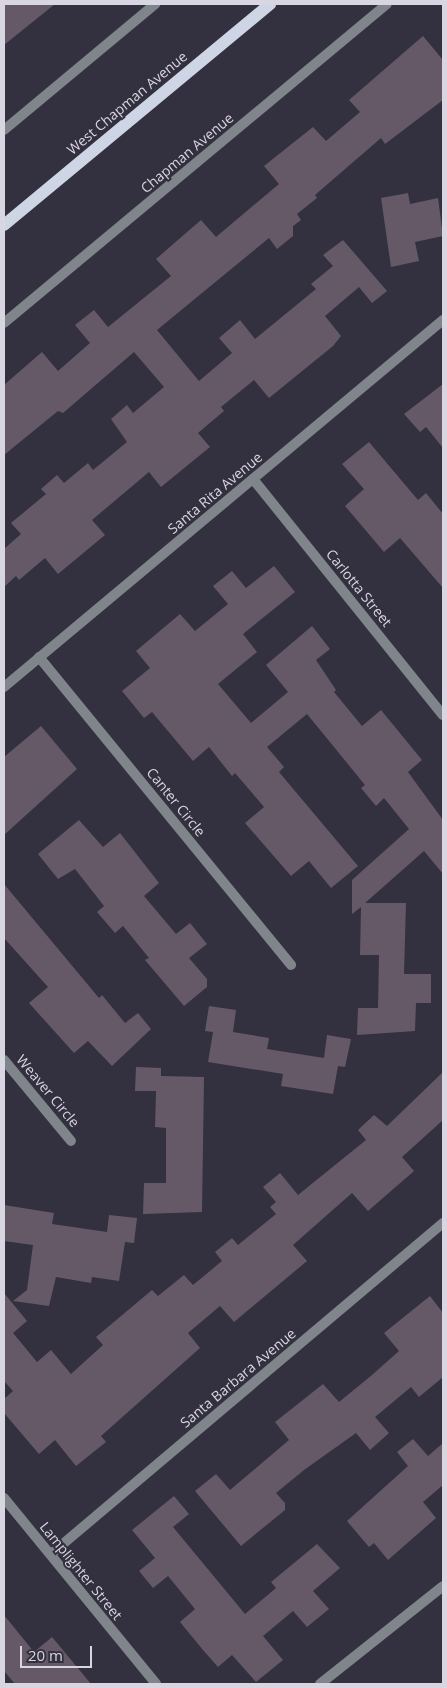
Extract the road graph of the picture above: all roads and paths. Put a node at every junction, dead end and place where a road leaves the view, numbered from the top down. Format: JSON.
{"nodes":[{"id":1,"x":155,"y":4,"type":"edge"},
{"id":2,"x":270,"y":4,"type":"edge"},
{"id":3,"x":387,"y":4,"type":"edge"},
{"id":4,"x":4,"y":130,"type":"edge"},
{"id":5,"x":4,"y":225,"type":"edge"},
{"id":6,"x":443,"y":320,"type":"edge"},
{"id":7,"x":4,"y":323,"type":"edge"},
{"id":8,"x":253,"y":479,"type":"junction"},
{"id":9,"x":39,"y":657,"type":"junction"},
{"id":10,"x":4,"y":687,"type":"edge"},
{"id":11,"x":443,"y":715,"type":"edge"},
{"id":12,"x":291,"y":965,"type":"dead end"},
{"id":13,"x":4,"y":1060,"type":"edge"},
{"id":14,"x":71,"y":1141,"type":"dead end"},
{"id":15,"x":443,"y":1223,"type":"edge"},
{"id":16,"x":4,"y":1498,"type":"edge"},
{"id":17,"x":51,"y":1554,"type":"junction"},
{"id":18,"x":443,"y":1586,"type":"edge"},
{"id":19,"x":156,"y":1684,"type":"edge"},
{"id":20,"x":320,"y":1684,"type":"edge"}],
"edges":[{"from":1,"to":4,"type":"street"},
{"from":2,"to":5,"type":"main road","name":"West Chapman Avenue"},
{"from":3,"to":7,"type":"street","name":"Chapman Avenue"},
{"from":6,"to":8,"type":"street","name":"Santa Rita Avenue"},
{"from":8,"to":9,"type":"street","name":"Santa Rita Avenue"},
{"from":8,"to":11,"type":"street","name":"Carlotta Street"},
{"from":9,"to":10,"type":"street","name":"Santa Rita Avenue"},
{"from":9,"to":12,"type":"street","name":"Canter Circle"},
{"from":13,"to":14,"type":"street","name":"Weaver Circle"},
{"from":15,"to":17,"type":"street","name":"Santa Barbara Avenue"},
{"from":16,"to":17,"type":"street","name":"Lamplighter Street"},
{"from":17,"to":19,"type":"street","name":"Lamplighter Street"},
{"from":18,"to":20,"type":"street"}]}
